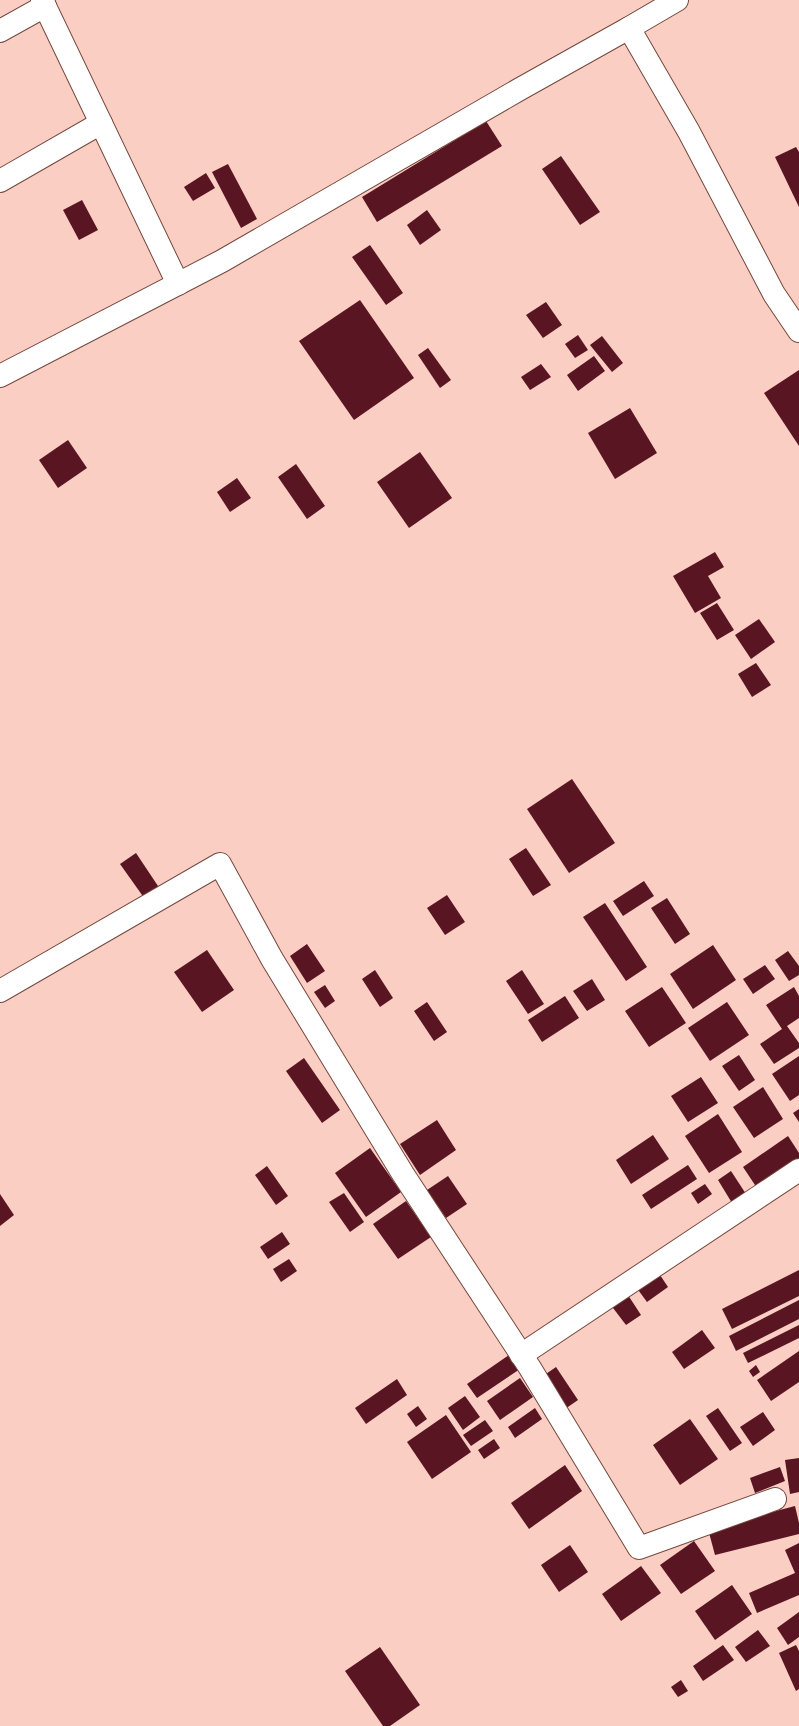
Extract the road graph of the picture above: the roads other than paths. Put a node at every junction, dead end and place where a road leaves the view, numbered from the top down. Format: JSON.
{"nodes":[{"id":1,"x":677,"y":0,"type":"edge"},
{"id":2,"x":43,"y":3,"type":"edge"},
{"id":3,"x":629,"y":28,"type":"junction"},
{"id":4,"x":0,"y":31,"type":"edge"},
{"id":5,"x":101,"y":123,"type":"junction"},
{"id":6,"x":0,"y":181,"type":"edge"},
{"id":7,"x":178,"y":284,"type":"junction"},
{"id":8,"x":799,"y":331,"type":"edge"},
{"id":9,"x":0,"y":376,"type":"edge"},
{"id":10,"x":0,"y":991,"type":"edge"},
{"id":11,"x":799,"y":1170,"type":"edge"},
{"id":12,"x":521,"y":1355,"type":"junction"},
{"id":13,"x":775,"y":1499,"type":"dead end"}],
"edges":[{"from":1,"to":3,"type":"street"},
{"from":2,"to":4,"type":"street"},
{"from":2,"to":5,"type":"street"},
{"from":3,"to":7,"type":"street"},
{"from":3,"to":8,"type":"street"},
{"from":5,"to":6,"type":"street"},
{"from":5,"to":7,"type":"street"},
{"from":7,"to":9,"type":"street"},
{"from":10,"to":12,"type":"street"},
{"from":11,"to":12,"type":"street"},
{"from":12,"to":13,"type":"street"}]}
